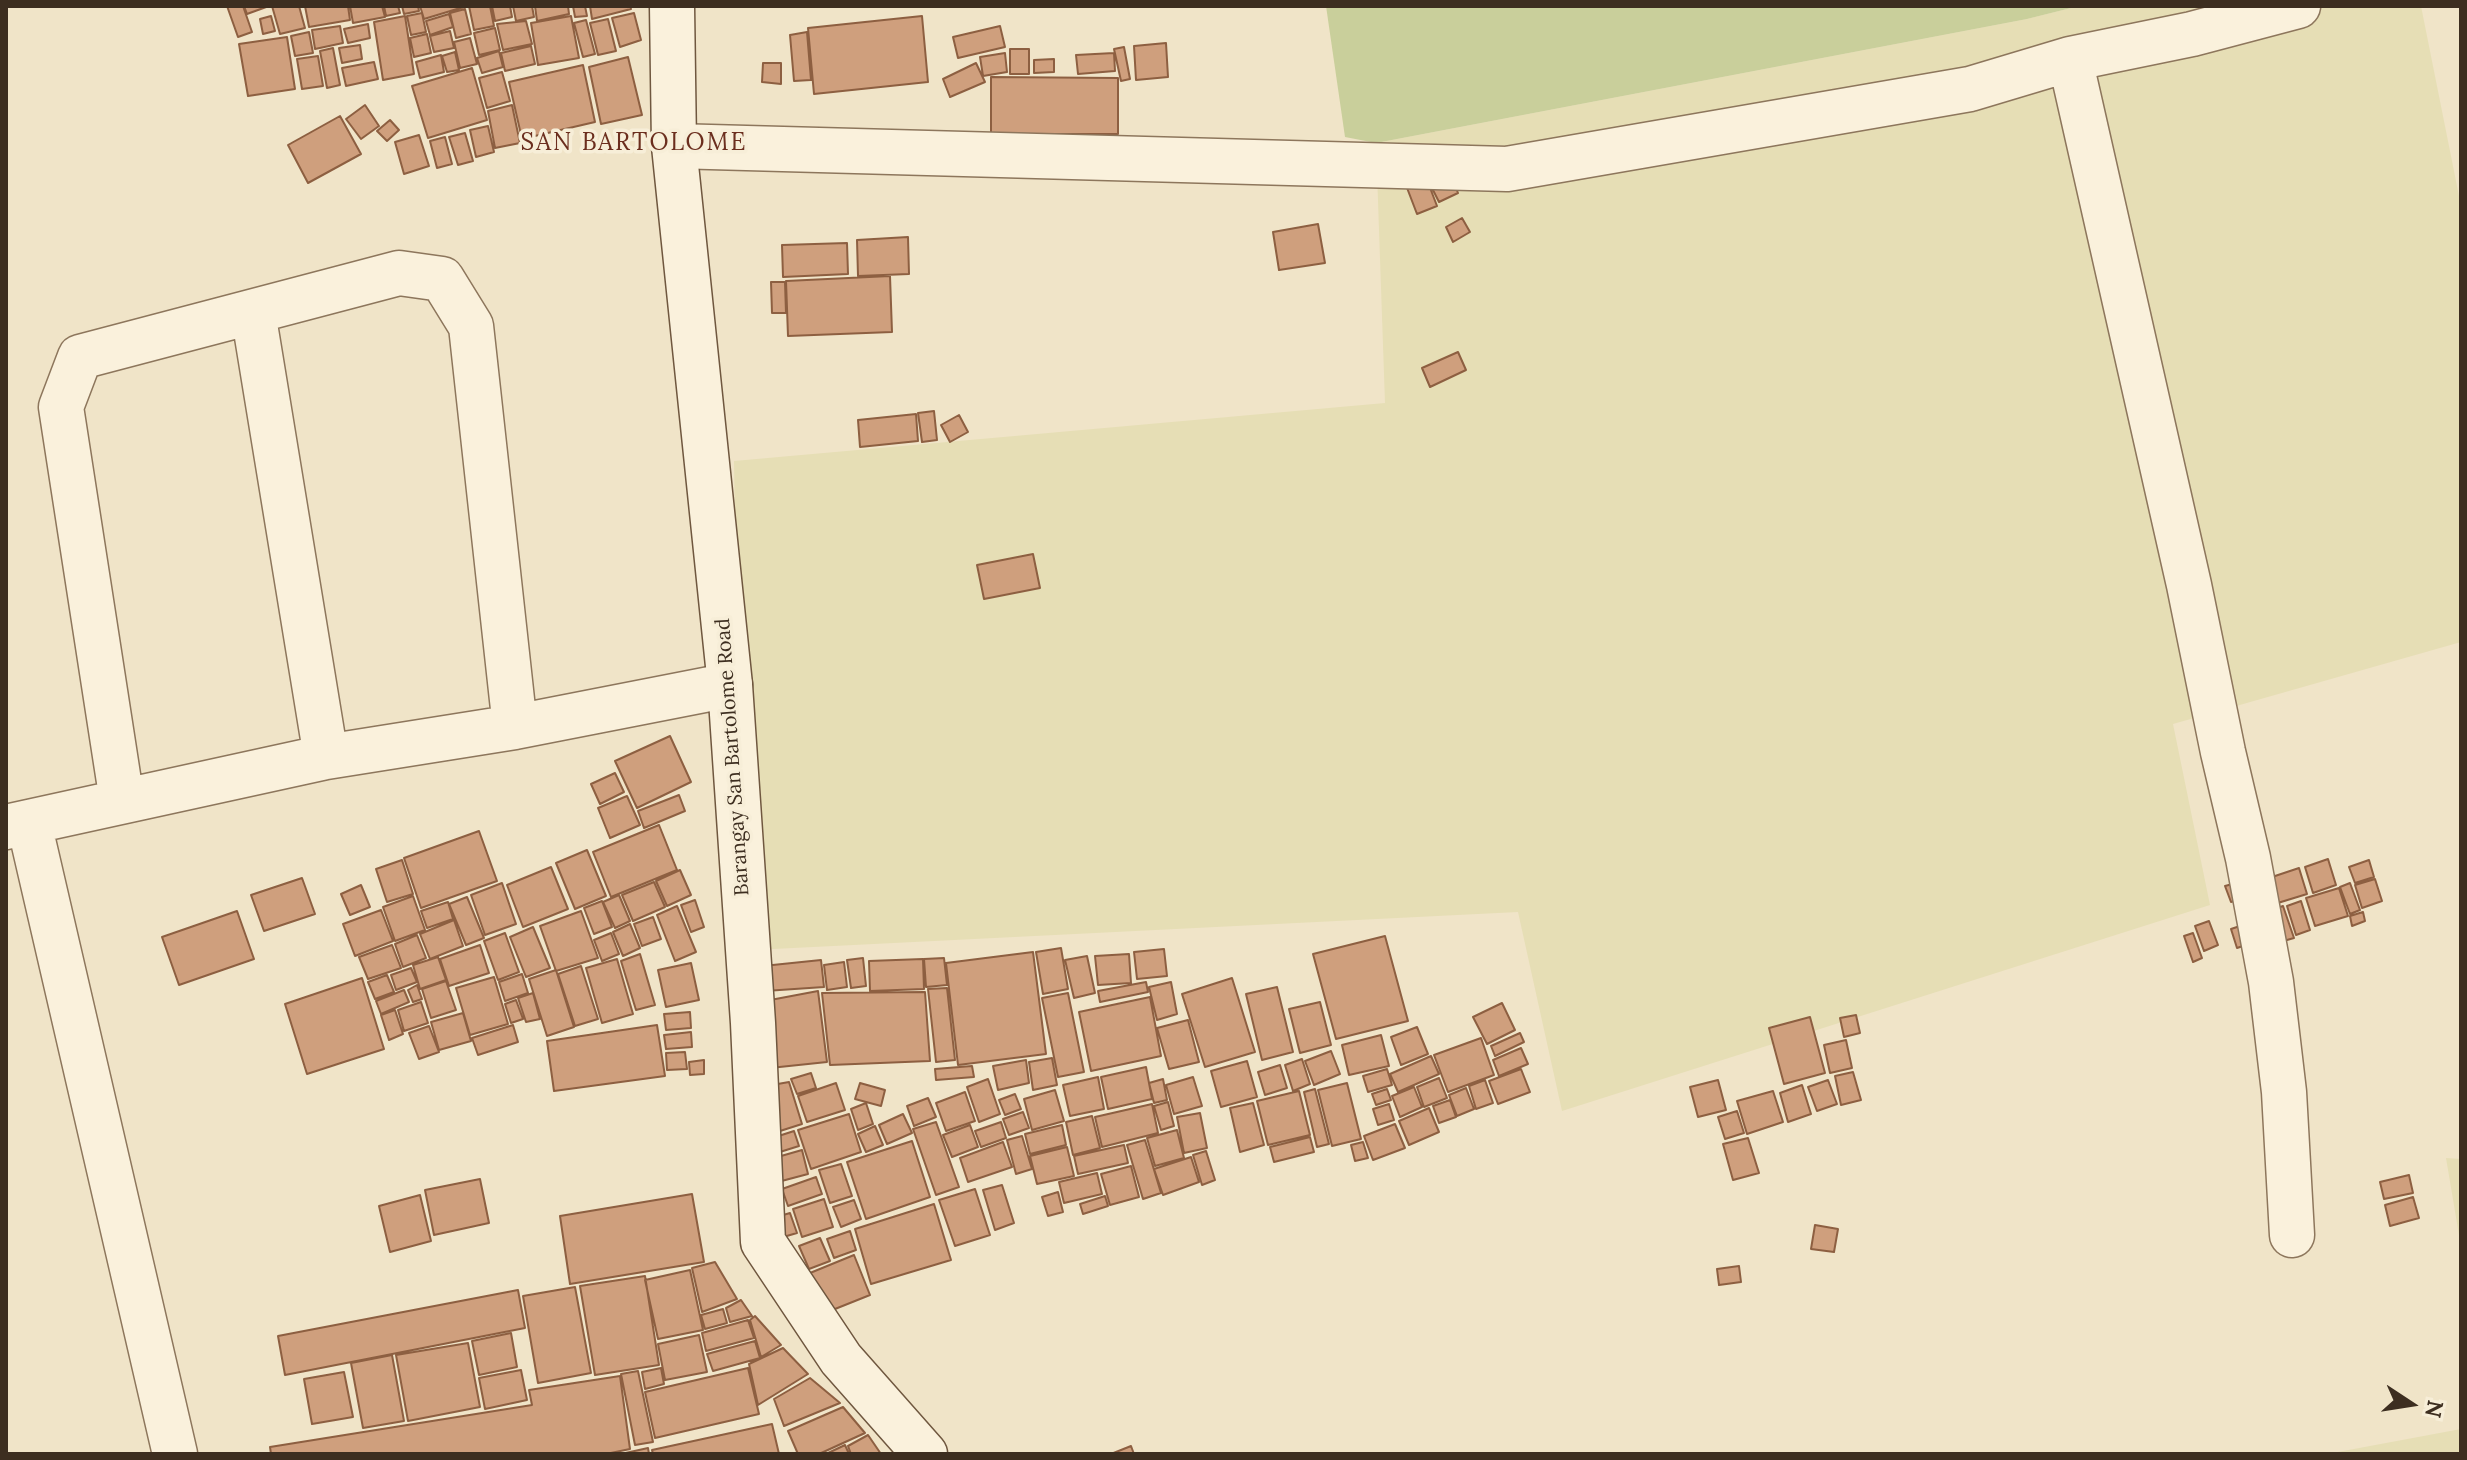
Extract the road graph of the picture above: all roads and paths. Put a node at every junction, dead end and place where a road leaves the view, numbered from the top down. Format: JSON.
{"nodes":[{"id":1,"x":672,"y":6,"type":"edge"},
{"id":2,"x":2298,"y":6,"type":"edge"},
{"id":3,"x":2070,"y":59,"type":"junction"},
{"id":4,"x":674,"y":146,"type":"junction"},
{"id":5,"x":253,"y":312,"type":"junction"},
{"id":6,"x":730,"y":685,"type":"junction"},
{"id":7,"x":515,"y":727,"type":"junction"},
{"id":8,"x":326,"y":757,"type":"junction"},
{"id":9,"x":122,"y":801,"type":"junction"},
{"id":10,"x":18,"y":825,"type":"edge"},
{"id":11,"x":2292,"y":1235,"type":"dead end"},
{"id":12,"x":175,"y":1454,"type":"edge"},
{"id":13,"x":925,"y":1454,"type":"edge"}],
"edges":[{"from":1,"to":4,"type":"street","name":"Barangay San Bartolome Road"},
{"from":2,"to":3,"type":"street"},
{"from":3,"to":4,"type":"street"},
{"from":3,"to":11,"type":"street"},
{"from":4,"to":6,"type":"street","name":"Barangay San Bartolome Road"},
{"from":5,"to":7,"type":"street"},
{"from":5,"to":8,"type":"street"},
{"from":5,"to":9,"type":"street"},
{"from":6,"to":7,"type":"street"},
{"from":6,"to":13,"type":"street","name":"Barangay San Bartolome Road"},
{"from":7,"to":8,"type":"street"},
{"from":8,"to":9,"type":"street"},
{"from":9,"to":10,"type":"street"},
{"from":10,"to":12,"type":"street"}]}
